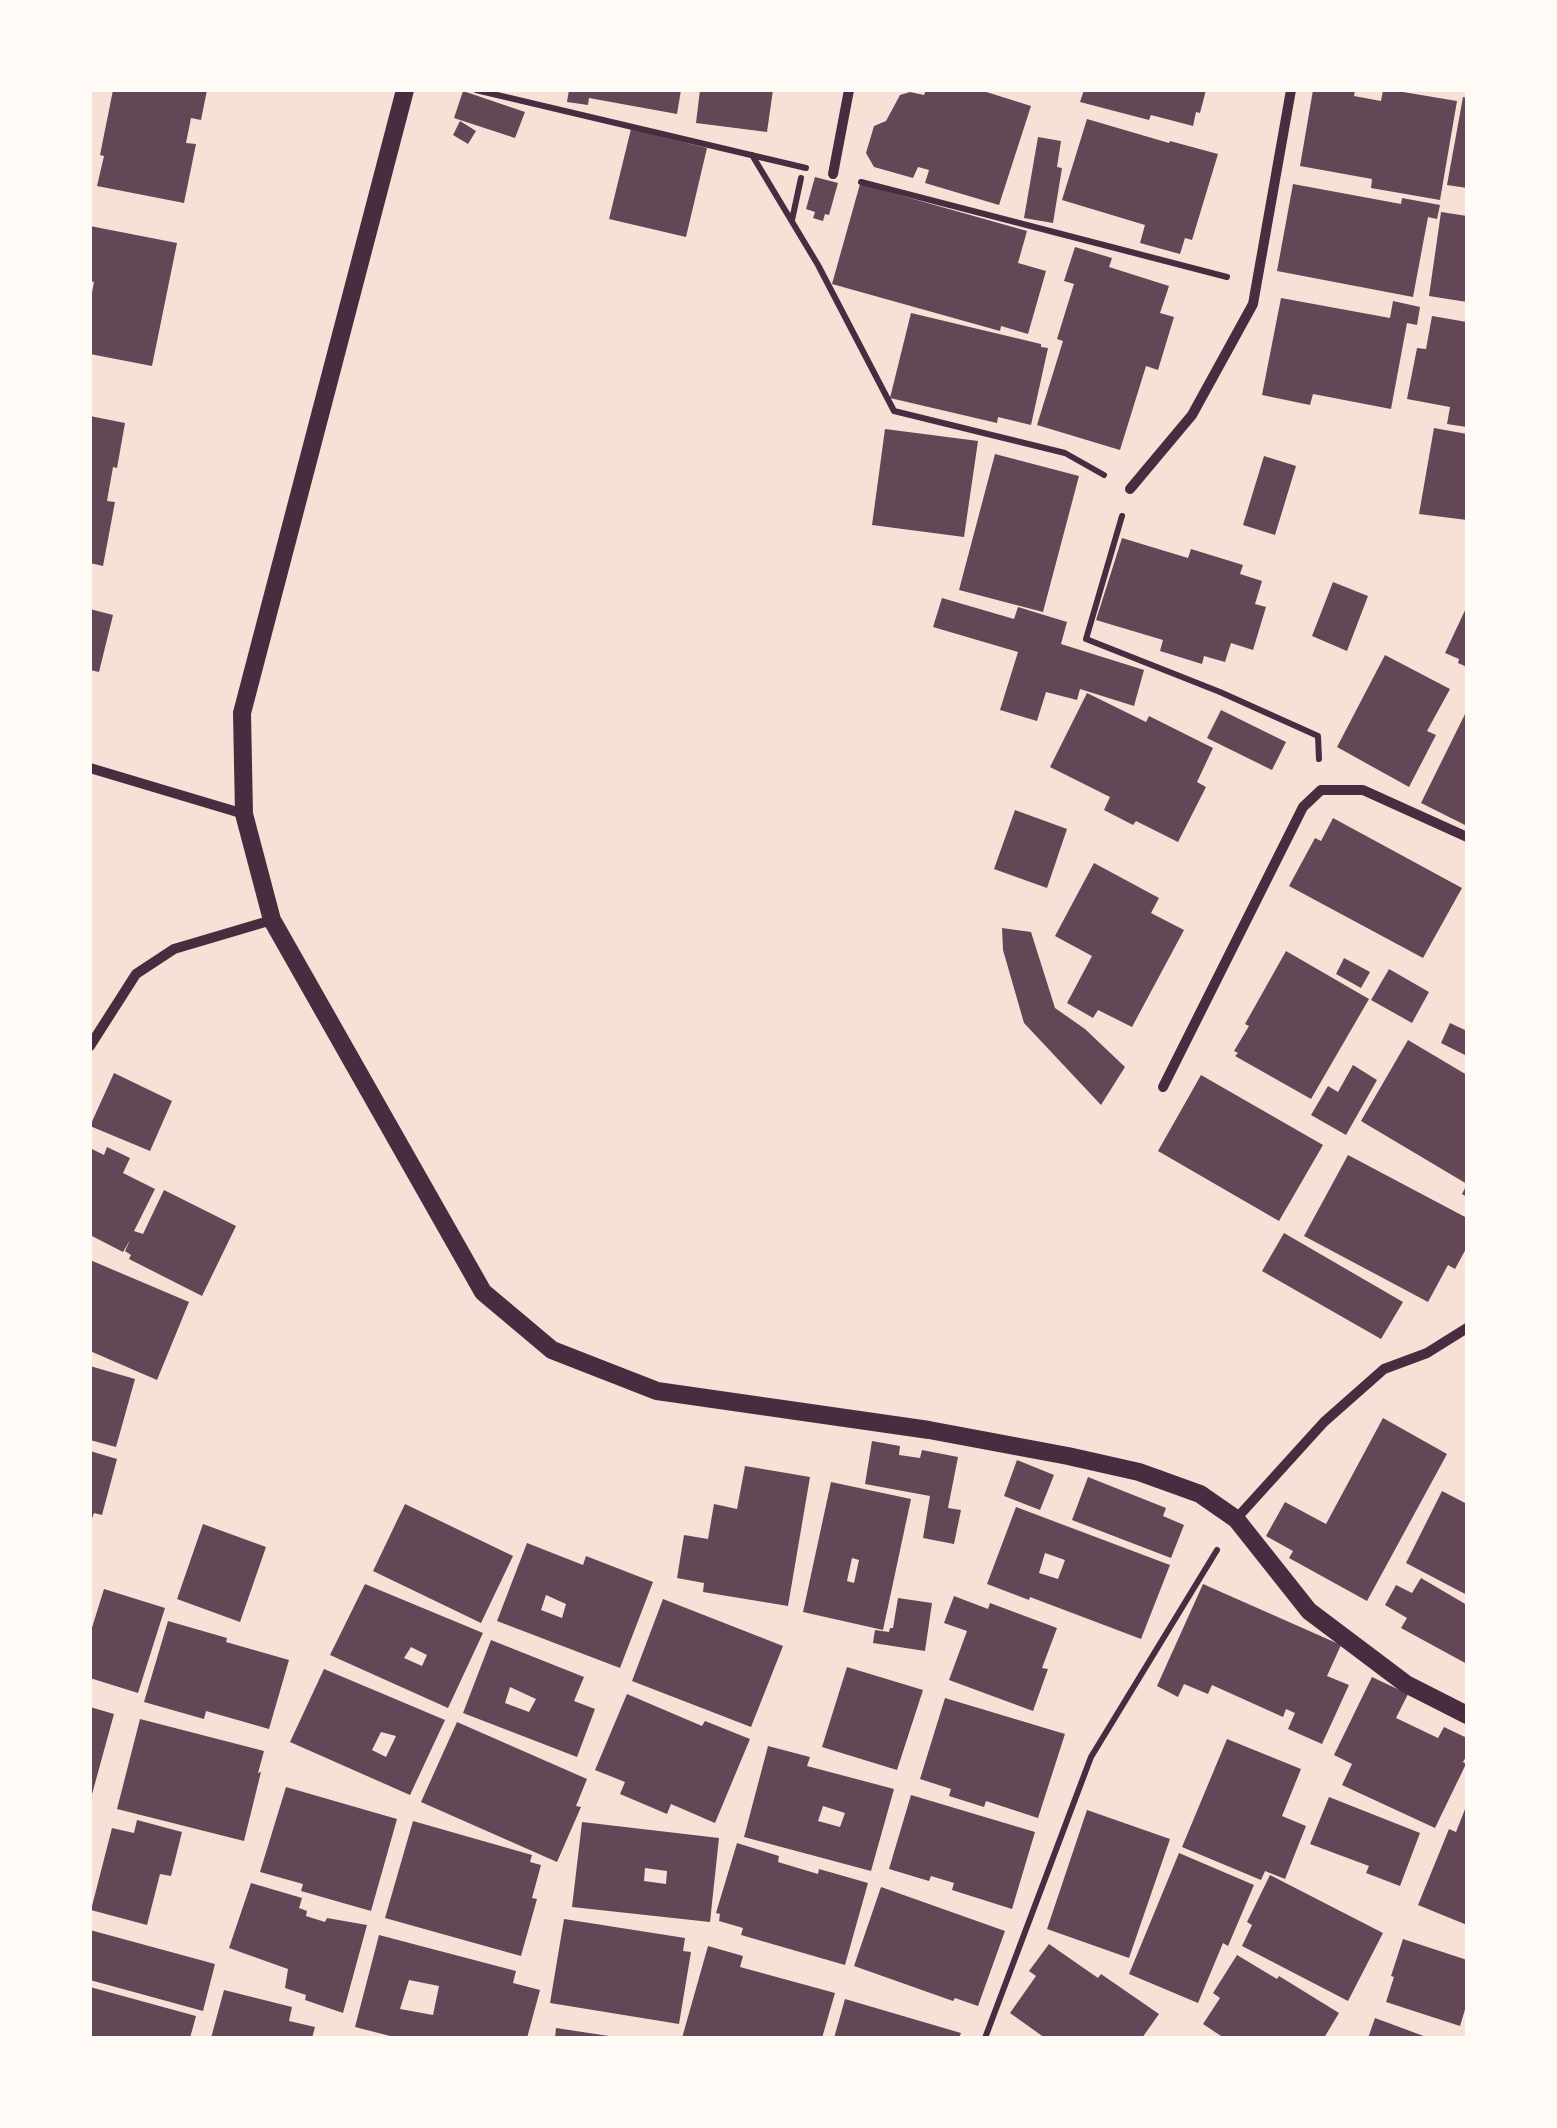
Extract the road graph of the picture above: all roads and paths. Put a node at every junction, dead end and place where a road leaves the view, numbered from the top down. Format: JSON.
{"nodes":[{"id":1,"x":405,"y":90,"type":"edge"},
{"id":2,"x":850,"y":90,"type":"edge"},
{"id":3,"x":1290,"y":90,"type":"edge"},
{"id":4,"x":752,"y":155,"type":"dead end"},
{"id":5,"x":804,"y":168,"type":"dead end"},
{"id":6,"x":832,"y":174,"type":"dead end"},
{"id":7,"x":791,"y":221,"type":"junction"},
{"id":8,"x":1130,"y":489,"type":"junction"},
{"id":9,"x":90,"y":768,"type":"edge"},
{"id":10,"x":1321,"y":790,"type":"junction"},
{"id":11,"x":244,"y":814,"type":"junction"},
{"id":12,"x":1467,"y":837,"type":"edge"},
{"id":13,"x":272,"y":920,"type":"junction"},
{"id":14,"x":90,"y":1046,"type":"edge"},
{"id":15,"x":1163,"y":1087,"type":"dead end"},
{"id":16,"x":1467,"y":1328,"type":"edge"},
{"id":17,"x":1236,"y":1519,"type":"junction"},
{"id":18,"x":1467,"y":1715,"type":"edge"},
{"id":19,"x":985,"y":2038,"type":"edge"}],
"edges":[{"from":1,"to":11,"type":"street"},
{"from":2,"to":6,"type":"street"},
{"from":3,"to":8,"type":"street"},
{"from":4,"to":7,"type":"path"},
{"from":5,"to":7,"type":"path"},
{"from":7,"to":8,"type":"path"},
{"from":8,"to":10,"type":"path"},
{"from":9,"to":11,"type":"street"},
{"from":10,"to":12,"type":"street"},
{"from":10,"to":15,"type":"street"},
{"from":11,"to":13,"type":"street"},
{"from":13,"to":14,"type":"street"},
{"from":13,"to":17,"type":"street"},
{"from":16,"to":17,"type":"street"},
{"from":17,"to":18,"type":"street"},
{"from":17,"to":19,"type":"path"}]}
